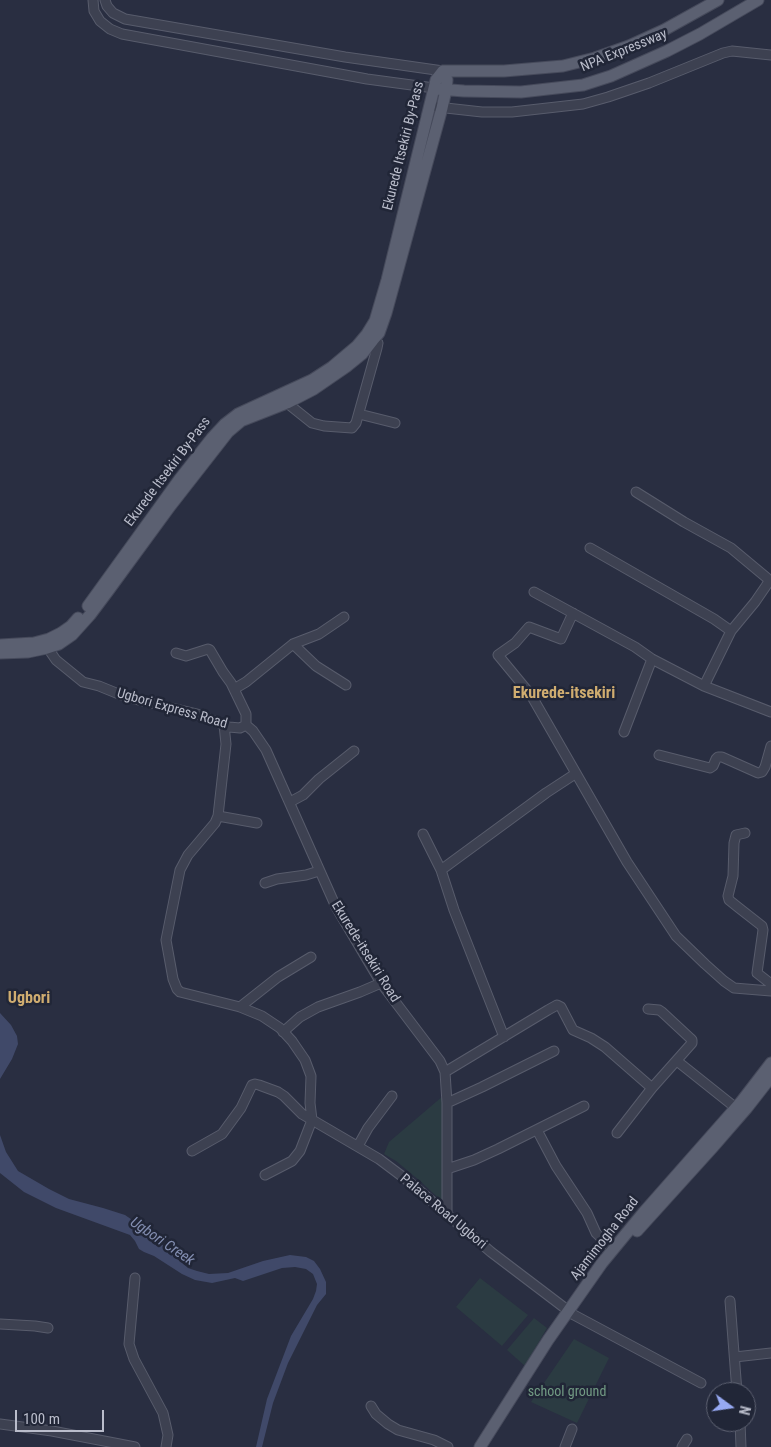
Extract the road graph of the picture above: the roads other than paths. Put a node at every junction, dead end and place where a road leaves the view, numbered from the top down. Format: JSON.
{"nodes":[{"id":1,"x":93,"y":0,"type":"edge"},
{"id":2,"x":105,"y":0,"type":"edge"},
{"id":3,"x":718,"y":0,"type":"edge"},
{"id":4,"x":758,"y":0,"type":"edge"},
{"id":5,"x":771,"y":55,"type":"edge"},
{"id":6,"x":443,"y":70,"type":"junction"},
{"id":7,"x":434,"y":88,"type":"junction"},
{"id":8,"x":446,"y":90,"type":"junction"},
{"id":9,"x":436,"y":107,"type":"junction"},
{"id":10,"x":373,"y":340,"type":"junction"},
{"id":11,"x":287,"y":403,"type":"junction"},
{"id":12,"x":359,"y":414,"type":"junction"},
{"id":13,"x":395,"y":423,"type":"dead end"},
{"id":14,"x":636,"y":492,"type":"dead end"},
{"id":15,"x":590,"y":548,"type":"dead end"},
{"id":16,"x":534,"y":592,"type":"dead end"},
{"id":17,"x":573,"y":613,"type":"junction"},
{"id":18,"x":344,"y":617,"type":"dead end"},
{"id":19,"x":731,"y":631,"type":"junction"},
{"id":20,"x":45,"y":644,"type":"junction"},
{"id":21,"x":293,"y":644,"type":"junction"},
{"id":22,"x":0,"y":645,"type":"edge"},
{"id":23,"x":176,"y":653,"type":"dead end"},
{"id":24,"x":0,"y":654,"type":"edge"},
{"id":25,"x":652,"y":659,"type":"junction"},
{"id":26,"x":346,"y":685,"type":"dead end"},
{"id":27,"x":704,"y":686,"type":"junction"},
{"id":28,"x":234,"y":689,"type":"junction"},
{"id":29,"x":771,"y":712,"type":"edge"},
{"id":30,"x":224,"y":725,"type":"junction"},
{"id":31,"x":246,"y":725,"type":"junction"},
{"id":32,"x":624,"y":732,"type":"dead end"},
{"id":33,"x":771,"y":746,"type":"edge"},
{"id":34,"x":354,"y":751,"type":"dead end"},
{"id":35,"x":659,"y":755,"type":"dead end"},
{"id":36,"x":576,"y":774,"type":"junction"},
{"id":37,"x":290,"y":802,"type":"junction"},
{"id":38,"x":218,"y":816,"type":"junction"},
{"id":39,"x":256,"y":823,"type":"dead end"},
{"id":40,"x":745,"y":833,"type":"dead end"},
{"id":41,"x":423,"y":834,"type":"dead end"},
{"id":42,"x":441,"y":870,"type":"junction"},
{"id":43,"x":319,"y":871,"type":"junction"},
{"id":44,"x":265,"y":883,"type":"dead end"},
{"id":45,"x":312,"y":957,"type":"dead end"},
{"id":46,"x":381,"y":982,"type":"junction"},
{"id":47,"x":771,"y":984,"type":"edge"},
{"id":48,"x":771,"y":991,"type":"edge"},
{"id":49,"x":240,"y":1007,"type":"junction"},
{"id":50,"x":648,"y":1009,"type":"dead end"},
{"id":51,"x":283,"y":1032,"type":"junction"},
{"id":52,"x":504,"y":1037,"type":"junction"},
{"id":53,"x":554,"y":1051,"type":"dead end"},
{"id":54,"x":676,"y":1061,"type":"junction"},
{"id":55,"x":771,"y":1063,"type":"edge"},
{"id":56,"x":445,"y":1072,"type":"junction"},
{"id":57,"x":771,"y":1077,"type":"edge"},
{"id":58,"x":652,"y":1088,"type":"junction"},
{"id":59,"x":392,"y":1096,"type":"dead end"},
{"id":60,"x":447,"y":1103,"type":"junction"},
{"id":61,"x":584,"y":1106,"type":"dead end"},
{"id":62,"x":736,"y":1108,"type":"junction"},
{"id":63,"x":312,"y":1120,"type":"junction"},
{"id":64,"x":536,"y":1130,"type":"junction"},
{"id":65,"x":617,"y":1132,"type":"dead end"},
{"id":66,"x":358,"y":1146,"type":"junction"},
{"id":67,"x":192,"y":1151,"type":"dead end"},
{"id":68,"x":447,"y":1169,"type":"junction"},
{"id":69,"x":265,"y":1175,"type":"dead end"},
{"id":70,"x":447,"y":1214,"type":"junction"},
{"id":71,"x":613,"y":1249,"type":"junction"},
{"id":72,"x":135,"y":1278,"type":"dead end"},
{"id":73,"x":730,"y":1300,"type":"dead end"},
{"id":74,"x":571,"y":1313,"type":"junction"},
{"id":75,"x":0,"y":1324,"type":"edge"},
{"id":76,"x":48,"y":1328,"type":"dead end"},
{"id":77,"x":771,"y":1353,"type":"edge"},
{"id":78,"x":734,"y":1357,"type":"junction"},
{"id":79,"x":736,"y":1382,"type":"edge"},
{"id":80,"x":701,"y":1383,"type":"dead end"},
{"id":81,"x":371,"y":1406,"type":"dead end"},
{"id":82,"x":0,"y":1424,"type":"edge"},
{"id":83,"x":572,"y":1429,"type":"dead end"},
{"id":84,"x":741,"y":1432,"type":"edge"},
{"id":85,"x":134,"y":1447,"type":"edge"},
{"id":86,"x":166,"y":1447,"type":"edge"},
{"id":87,"x":448,"y":1447,"type":"edge"},
{"id":88,"x":480,"y":1447,"type":"edge"},
{"id":89,"x":486,"y":1447,"type":"edge"},
{"id":90,"x":565,"y":1447,"type":"edge"},
{"id":91,"x":742,"y":1447,"type":"edge"}],
"edges":[{"from":1,"to":7,"type":"street","name":"NPA Expressway"},
{"from":2,"to":6,"type":"street"},
{"from":3,"to":6,"type":"main road"},
{"from":4,"to":8,"type":"main road","name":"NPA Expressway"},
{"from":5,"to":9,"type":"street"},
{"from":6,"to":7,"type":"main road","name":"Ekurede Itsekiri By-Pass"},
{"from":6,"to":8,"type":"main road","name":"Ekurede Itsekiri By-Pass"},
{"from":7,"to":8,"type":"main road","name":"NPA Expressway"},
{"from":7,"to":9,"type":"main road","name":"Ekurede Itsekiri By-Pass"},
{"from":8,"to":9,"type":"main road","name":"Ekurede Itsekiri By-Pass"},
{"from":9,"to":10,"type":"main road","name":"Ekurede Itsekiri By-Pass"},
{"from":9,"to":20,"type":"main road","name":"Ekurede Itsekiri By-Pass"},
{"from":10,"to":11,"type":"main road","name":"Ekurede Itsekiri By-Pass"},
{"from":10,"to":12,"type":"street"},
{"from":11,"to":12,"type":"street"},
{"from":11,"to":20,"type":"main road","name":"Ekurede Itsekiri By-Pass"},
{"from":12,"to":13,"type":"street"},
{"from":14,"to":19,"type":"street"},
{"from":15,"to":19,"type":"street"},
{"from":16,"to":17,"type":"street"},
{"from":17,"to":25,"type":"street"},
{"from":17,"to":36,"type":"street"},
{"from":18,"to":21,"type":"street"},
{"from":19,"to":27,"type":"street"},
{"from":20,"to":22,"type":"main road","name":"Ekurede Itsekiri By-Pass"},
{"from":20,"to":24,"type":"main road","name":"Ekurede Itsekiri By-Pass"},
{"from":20,"to":30,"type":"street","name":"Ugbori Express Road"},
{"from":21,"to":26,"type":"street"},
{"from":21,"to":28,"type":"street"},
{"from":23,"to":28,"type":"street"},
{"from":25,"to":27,"type":"street"},
{"from":25,"to":32,"type":"street"},
{"from":27,"to":29,"type":"street"},
{"from":28,"to":31,"type":"street"},
{"from":30,"to":31,"type":"street","name":"Ugbori Express Road"},
{"from":30,"to":38,"type":"street"},
{"from":31,"to":37,"type":"street","name":"Ekurede-itsekiri Road"},
{"from":33,"to":35,"type":"street"},
{"from":34,"to":37,"type":"street"},
{"from":36,"to":42,"type":"street"},
{"from":36,"to":48,"type":"street"},
{"from":37,"to":43,"type":"street","name":"Ekurede-itsekiri Road"},
{"from":38,"to":39,"type":"street"},
{"from":38,"to":49,"type":"street"},
{"from":40,"to":47,"type":"street"},
{"from":41,"to":42,"type":"street"},
{"from":42,"to":52,"type":"street"},
{"from":43,"to":44,"type":"street"},
{"from":43,"to":46,"type":"street","name":"Ekurede-itsekiri Road"},
{"from":45,"to":49,"type":"street"},
{"from":46,"to":51,"type":"street"},
{"from":46,"to":56,"type":"street","name":"Ekurede-itsekiri Road"},
{"from":49,"to":51,"type":"street"},
{"from":50,"to":54,"type":"street"},
{"from":51,"to":63,"type":"street"},
{"from":52,"to":56,"type":"street"},
{"from":52,"to":58,"type":"street"},
{"from":53,"to":60,"type":"street"},
{"from":54,"to":58,"type":"street"},
{"from":54,"to":62,"type":"street"},
{"from":55,"to":62,"type":"main road","name":"Ajamimogha Road"},
{"from":56,"to":60,"type":"street","name":"Ekurede-itsekiri Road"},
{"from":57,"to":74,"type":"main road","name":"Ajamimogha Road"},
{"from":58,"to":65,"type":"street"},
{"from":59,"to":66,"type":"street"},
{"from":60,"to":68,"type":"street","name":"Ekurede-itsekiri Road"},
{"from":61,"to":64,"type":"street"},
{"from":62,"to":71,"type":"main road","name":"Ajamimogha Road"},
{"from":63,"to":66,"type":"street","name":"Palace Road Ugbori"},
{"from":63,"to":67,"type":"street","name":"Palace Road Ugbori"},
{"from":63,"to":69,"type":"street"},
{"from":64,"to":68,"type":"street"},
{"from":64,"to":71,"type":"street"},
{"from":66,"to":70,"type":"street","name":"Palace Road Ugbori"},
{"from":68,"to":70,"type":"street","name":"Ekurede-itsekiri Road"},
{"from":70,"to":74,"type":"street","name":"Palace Road Ugbori"},
{"from":71,"to":74,"type":"main road","name":"Ajamimogha Road"},
{"from":72,"to":86,"type":"street"},
{"from":73,"to":78,"type":"street"},
{"from":74,"to":80,"type":"street","name":"Palace Road Ugbori"},
{"from":74,"to":88,"type":"main road","name":"Ajamimogha Road"},
{"from":74,"to":89,"type":"main road","name":"Ajamimogha Road"},
{"from":75,"to":76,"type":"street"},
{"from":77,"to":78,"type":"street"},
{"from":78,"to":79,"type":"street"},
{"from":81,"to":87,"type":"street"},
{"from":82,"to":85,"type":"street"},
{"from":83,"to":90,"type":"street"},
{"from":84,"to":91,"type":"street"}]}
